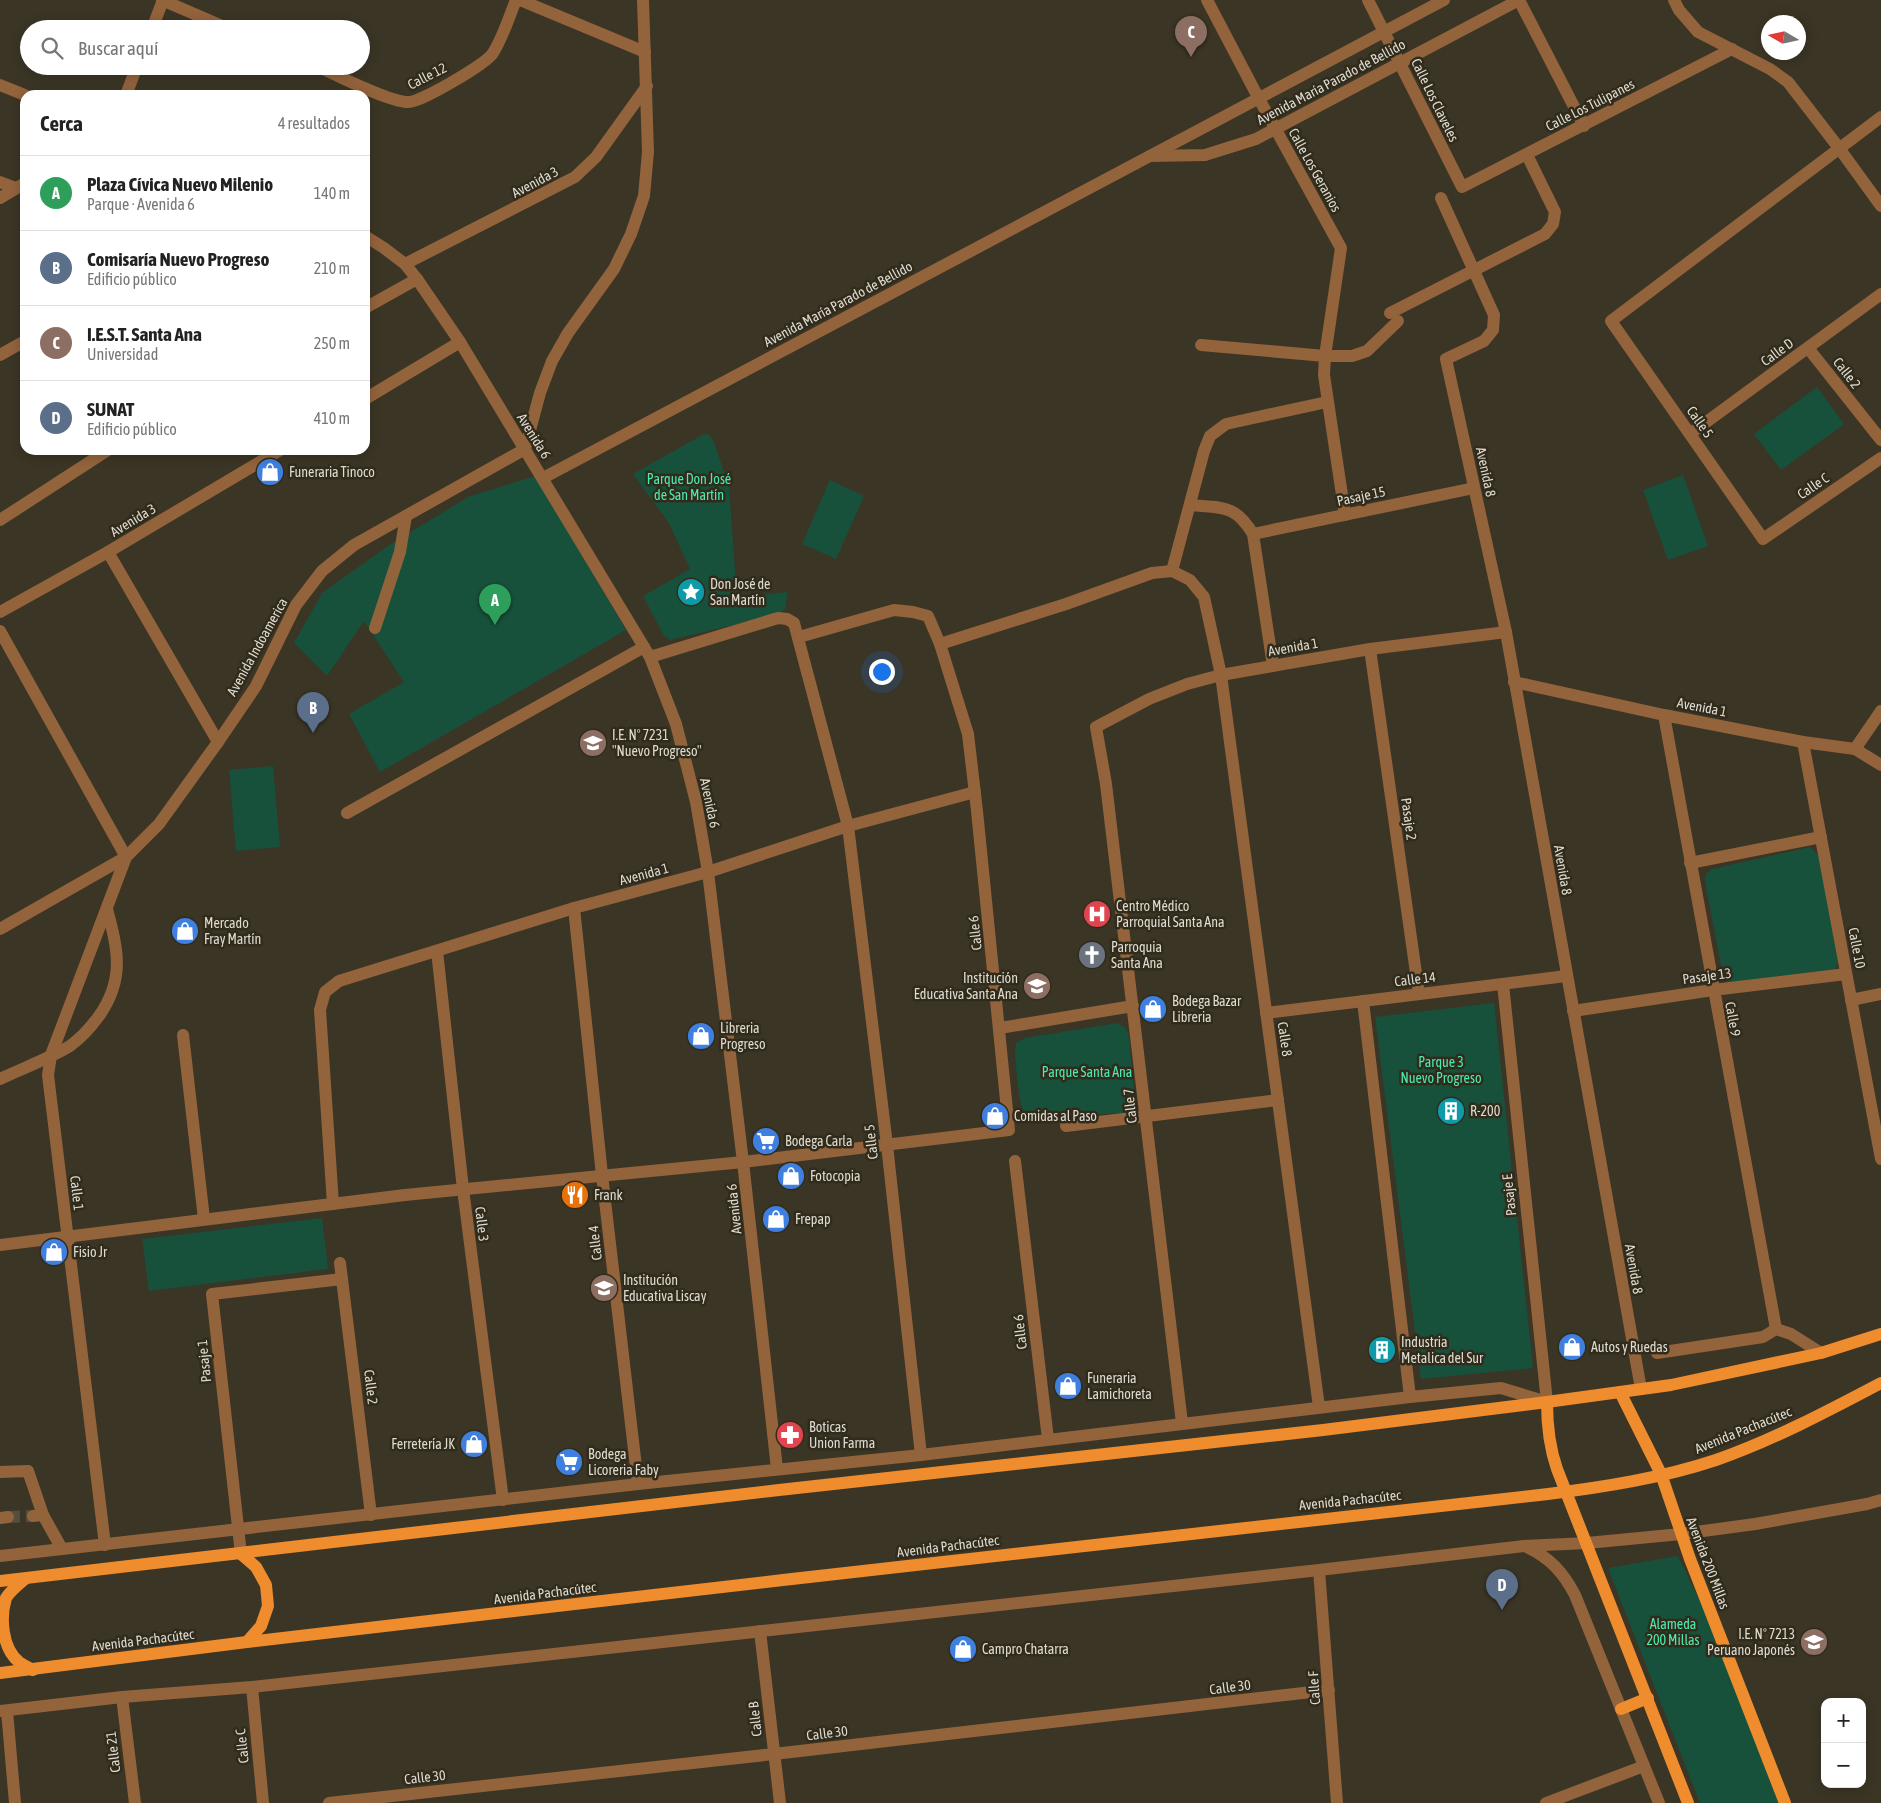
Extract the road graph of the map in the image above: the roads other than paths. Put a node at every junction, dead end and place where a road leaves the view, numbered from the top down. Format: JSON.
{"nodes":[{"id":1,"x":163,"y":0,"type":"edge"},
{"id":2,"x":516,"y":0,"type":"edge"},
{"id":3,"x":520,"y":0,"type":"edge"},
{"id":4,"x":643,"y":0,"type":"edge"},
{"id":5,"x":1206,"y":0,"type":"edge"},
{"id":6,"x":1368,"y":0,"type":"edge"},
{"id":7,"x":1444,"y":0,"type":"edge"},
{"id":8,"x":1519,"y":0,"type":"edge"},
{"id":9,"x":1674,"y":0,"type":"edge"},
{"id":10,"x":155,"y":20,"type":"edge"},
{"id":11,"x":209,"y":20,"type":"edge"},
{"id":12,"x":1384,"y":31,"type":"junction"},
{"id":13,"x":1732,"y":49,"type":"junction"},
{"id":14,"x":645,"y":52,"type":"junction"},
{"id":15,"x":1400,"y":63,"type":"junction"},
{"id":16,"x":134,"y":75,"type":"edge"},
{"id":17,"x":338,"y":75,"type":"edge"},
{"id":18,"x":0,"y":85,"type":"edge"},
{"id":19,"x":647,"y":86,"type":"junction"},
{"id":20,"x":128,"y":90,"type":"edge"},
{"id":21,"x":20,"y":94,"type":"edge"},
{"id":22,"x":1258,"y":97,"type":"junction"},
{"id":23,"x":1881,"y":117,"type":"edge"},
{"id":24,"x":1584,"y":126,"type":"junction"},
{"id":25,"x":1275,"y":128,"type":"junction"},
{"id":26,"x":1839,"y":148,"type":"junction"},
{"id":27,"x":1527,"y":155,"type":"junction"},
{"id":28,"x":1148,"y":156,"type":"junction"},
{"id":29,"x":0,"y":182,"type":"edge"},
{"id":30,"x":20,"y":186,"type":"edge"},
{"id":31,"x":20,"y":187,"type":"edge"},
{"id":32,"x":1462,"y":187,"type":"joint"},
{"id":33,"x":0,"y":198,"type":"edge"},
{"id":34,"x":1441,"y":198,"type":"dead end"},
{"id":35,"x":1881,"y":206,"type":"edge"},
{"id":36,"x":370,"y":239,"type":"edge"},
{"id":37,"x":405,"y":264,"type":"junction"},
{"id":38,"x":1474,"y":270,"type":"junction"},
{"id":39,"x":417,"y":279,"type":"junction"},
{"id":40,"x":1881,"y":294,"type":"edge"},
{"id":41,"x":370,"y":305,"type":"edge"},
{"id":42,"x":460,"y":342,"type":"junction"},
{"id":43,"x":20,"y":344,"type":"edge"},
{"id":44,"x":1201,"y":345,"type":"dead end"},
{"id":45,"x":1808,"y":348,"type":"junction"},
{"id":46,"x":0,"y":355,"type":"edge"},
{"id":47,"x":1325,"y":356,"type":"junction"},
{"id":48,"x":370,"y":396,"type":"edge"},
{"id":49,"x":1327,"y":402,"type":"junction"},
{"id":50,"x":1690,"y":434,"type":"junction"},
{"id":51,"x":1881,"y":440,"type":"edge"},
{"id":52,"x":525,"y":449,"type":"junction"},
{"id":53,"x":100,"y":455,"type":"edge"},
{"id":54,"x":272,"y":455,"type":"edge"},
{"id":55,"x":1881,"y":458,"type":"edge"},
{"id":56,"x":543,"y":478,"type":"junction"},
{"id":57,"x":1474,"y":488,"type":"junction"},
{"id":58,"x":1190,"y":505,"type":"junction"},
{"id":59,"x":1345,"y":515,"type":"junction"},
{"id":60,"x":406,"y":516,"type":"junction"},
{"id":61,"x":0,"y":520,"type":"edge"},
{"id":62,"x":1253,"y":534,"type":"junction"},
{"id":63,"x":1763,"y":539,"type":"joint"},
{"id":64,"x":108,"y":552,"type":"junction"},
{"id":65,"x":1172,"y":571,"type":"junction"},
{"id":66,"x":0,"y":612,"type":"edge"},
{"id":67,"x":375,"y":628,"type":"dead end"},
{"id":68,"x":0,"y":630,"type":"edge"},
{"id":69,"x":1506,"y":632,"type":"junction"},
{"id":70,"x":799,"y":637,"type":"junction"},
{"id":71,"x":940,"y":644,"type":"junction"},
{"id":72,"x":1370,"y":649,"type":"junction"},
{"id":73,"x":647,"y":652,"type":"junction"},
{"id":74,"x":1273,"y":666,"type":"junction"},
{"id":75,"x":1221,"y":675,"type":"junction"},
{"id":76,"x":1514,"y":682,"type":"junction"},
{"id":77,"x":1881,"y":711,"type":"edge"},
{"id":78,"x":1664,"y":715,"type":"junction"},
{"id":79,"x":1096,"y":727,"type":"joint"},
{"id":80,"x":218,"y":742,"type":"junction"},
{"id":81,"x":1804,"y":742,"type":"junction"},
{"id":82,"x":1855,"y":749,"type":"junction"},
{"id":83,"x":1881,"y":765,"type":"edge"},
{"id":84,"x":975,"y":792,"type":"junction"},
{"id":85,"x":347,"y":813,"type":"dead end"},
{"id":86,"x":848,"y":826,"type":"junction"},
{"id":87,"x":1821,"y":837,"type":"junction"},
{"id":88,"x":126,"y":857,"type":"junction"},
{"id":89,"x":1690,"y":863,"type":"junction"},
{"id":90,"x":708,"y":872,"type":"junction"},
{"id":91,"x":574,"y":908,"type":"junction"},
{"id":92,"x":106,"y":909,"type":"junction"},
{"id":93,"x":0,"y":929,"type":"edge"},
{"id":94,"x":437,"y":951,"type":"junction"},
{"id":95,"x":1846,"y":974,"type":"junction"},
{"id":96,"x":1566,"y":976,"type":"junction"},
{"id":97,"x":1502,"y":984,"type":"junction"},
{"id":98,"x":1713,"y":990,"type":"junction"},
{"id":99,"x":1419,"y":994,"type":"junction"},
{"id":100,"x":1881,"y":994,"type":"edge"},
{"id":101,"x":1851,"y":1000,"type":"junction"},
{"id":102,"x":1362,"y":1001,"type":"junction"},
{"id":103,"x":1133,"y":1006,"type":"junction"},
{"id":104,"x":1573,"y":1011,"type":"junction"},
{"id":105,"x":1266,"y":1013,"type":"junction"},
{"id":106,"x":1000,"y":1028,"type":"junction"},
{"id":107,"x":183,"y":1035,"type":"dead end"},
{"id":108,"x":51,"y":1055,"type":"junction"},
{"id":109,"x":0,"y":1079,"type":"edge"},
{"id":110,"x":1278,"y":1100,"type":"junction"},
{"id":111,"x":1146,"y":1116,"type":"junction"},
{"id":112,"x":1066,"y":1126,"type":"dead end"},
{"id":113,"x":887,"y":1145,"type":"junction"},
{"id":114,"x":1881,"y":1159,"type":"edge"},
{"id":115,"x":1015,"y":1161,"type":"dead end"},
{"id":116,"x":743,"y":1162,"type":"junction"},
{"id":117,"x":602,"y":1175,"type":"junction"},
{"id":118,"x":463,"y":1189,"type":"junction"},
{"id":119,"x":333,"y":1204,"type":"junction"},
{"id":120,"x":204,"y":1220,"type":"junction"},
{"id":121,"x":68,"y":1235,"type":"junction"},
{"id":122,"x":0,"y":1245,"type":"edge"},
{"id":123,"x":340,"y":1263,"type":"dead end"},
{"id":124,"x":342,"y":1279,"type":"junction"},
{"id":125,"x":1776,"y":1329,"type":"junction"},
{"id":126,"x":1881,"y":1334,"type":"edge"},
{"id":127,"x":1821,"y":1353,"type":"junction"},
{"id":128,"x":1657,"y":1354,"type":"dead end"},
{"id":129,"x":1881,"y":1383,"type":"edge"},
{"id":130,"x":1641,"y":1389,"type":"junction"},
{"id":131,"x":1620,"y":1392,"type":"junction"},
{"id":132,"x":1410,"y":1397,"type":"junction"},
{"id":133,"x":1547,"y":1402,"type":"junction"},
{"id":134,"x":1319,"y":1407,"type":"junction"},
{"id":135,"x":1182,"y":1423,"type":"junction"},
{"id":136,"x":1048,"y":1439,"type":"junction"},
{"id":137,"x":921,"y":1455,"type":"junction"},
{"id":138,"x":777,"y":1469,"type":"junction"},
{"id":139,"x":0,"y":1472,"type":"edge"},
{"id":140,"x":1661,"y":1474,"type":"junction"},
{"id":141,"x":638,"y":1484,"type":"junction"},
{"id":142,"x":1566,"y":1492,"type":"junction"},
{"id":143,"x":503,"y":1500,"type":"junction"},
{"id":144,"x":1881,"y":1500,"type":"edge"},
{"id":145,"x":372,"y":1514,"type":"junction"},
{"id":146,"x":239,"y":1529,"type":"junction"},
{"id":147,"x":1681,"y":1534,"type":"junction"},
{"id":148,"x":1586,"y":1543,"type":"junction"},
{"id":149,"x":105,"y":1545,"type":"junction"},
{"id":150,"x":1524,"y":1546,"type":"junction"},
{"id":151,"x":62,"y":1549,"type":"junction"},
{"id":152,"x":241,"y":1554,"type":"junction"},
{"id":153,"x":0,"y":1556,"type":"edge"},
{"id":154,"x":1319,"y":1570,"type":"junction"},
{"id":155,"x":25,"y":1579,"type":"junction"},
{"id":156,"x":0,"y":1582,"type":"edge"},
{"id":157,"x":760,"y":1631,"type":"junction"},
{"id":158,"x":247,"y":1642,"type":"junction"},
{"id":159,"x":33,"y":1670,"type":"junction"},
{"id":160,"x":0,"y":1673,"type":"edge"},
{"id":161,"x":252,"y":1687,"type":"junction"},
{"id":162,"x":1329,"y":1690,"type":"junction"},
{"id":163,"x":122,"y":1697,"type":"junction"},
{"id":164,"x":1648,"y":1698,"type":"junction"},
{"id":165,"x":1622,"y":1708,"type":"junction"},
{"id":166,"x":4,"y":1711,"type":"edge"},
{"id":167,"x":774,"y":1754,"type":"junction"},
{"id":168,"x":1644,"y":1766,"type":"junction"},
{"id":169,"x":15,"y":1803,"type":"edge"},
{"id":170,"x":134,"y":1803,"type":"edge"},
{"id":171,"x":263,"y":1803,"type":"edge"},
{"id":172,"x":329,"y":1803,"type":"edge"},
{"id":173,"x":780,"y":1803,"type":"edge"},
{"id":174,"x":1337,"y":1803,"type":"edge"},
{"id":175,"x":1546,"y":1803,"type":"edge"},
{"id":176,"x":1659,"y":1803,"type":"edge"},
{"id":177,"x":1688,"y":1803,"type":"edge"},
{"id":178,"x":1785,"y":1803,"type":"edge"}],
"edges":[{"from":1,"to":10,"type":"street"},
{"from":1,"to":11,"type":"street"},
{"from":2,"to":17,"type":"street","name":"Calle 12"},
{"from":3,"to":14,"type":"street"},
{"from":4,"to":14,"type":"street"},
{"from":5,"to":22,"type":"street","name":"Calle Los Geranios"},
{"from":6,"to":12,"type":"street","name":"Calle Los Claveles"},
{"from":7,"to":12,"type":"street","name":"Avenida María Parado de Bellido"},
{"from":8,"to":15,"type":"street","name":"Avenida María Parado de Bellido"},
{"from":8,"to":24,"type":"street"},
{"from":9,"to":13,"type":"street"},
{"from":12,"to":15,"type":"street","name":"Calle Los Claveles"},
{"from":12,"to":22,"type":"street","name":"Avenida María Parado de Bellido"},
{"from":13,"to":24,"type":"street","name":"Calle Los Tulipanes"},
{"from":13,"to":26,"type":"street"},
{"from":14,"to":19,"type":"street"},
{"from":15,"to":25,"type":"street","name":"Avenida María Parado de Bellido"},
{"from":15,"to":32,"type":"street","name":"Calle Los Claveles"},
{"from":16,"to":20,"type":"street"},
{"from":18,"to":21,"type":"street"},
{"from":19,"to":37,"type":"street","name":"Avenida 3"},
{"from":19,"to":52,"type":"street"},
{"from":22,"to":25,"type":"street","name":"Calle Los Geranios"},
{"from":22,"to":28,"type":"street","name":"Avenida María Parado de Bellido"},
{"from":23,"to":26,"type":"street"},
{"from":24,"to":27,"type":"street","name":"Calle Los Tulipanes"},
{"from":25,"to":28,"type":"street","name":"Avenida María Parado de Bellido"},
{"from":25,"to":47,"type":"street","name":"Calle Los Geranios"},
{"from":26,"to":35,"type":"street"},
{"from":26,"to":50,"type":"street","name":"Calle 5"},
{"from":27,"to":32,"type":"street","name":"Calle Los Tulipanes"},
{"from":27,"to":38,"type":"street"},
{"from":28,"to":56,"type":"street","name":"Avenida María Parado de Bellido"},
{"from":29,"to":30,"type":"street"},
{"from":31,"to":33,"type":"street"},
{"from":34,"to":38,"type":"street"},
{"from":36,"to":37,"type":"street","name":"Avenida 6"},
{"from":37,"to":39,"type":"street","name":"Avenida 6"},
{"from":38,"to":47,"type":"street"},
{"from":38,"to":57,"type":"street","name":"Avenida 8"},
{"from":39,"to":41,"type":"street"},
{"from":39,"to":42,"type":"street","name":"Avenida 6"},
{"from":40,"to":45,"type":"street","name":"Calle D"},
{"from":42,"to":48,"type":"street"},
{"from":42,"to":52,"type":"street","name":"Avenida 6"},
{"from":43,"to":46,"type":"street"},
{"from":44,"to":47,"type":"street"},
{"from":45,"to":50,"type":"street","name":"Calle D"},
{"from":45,"to":51,"type":"street","name":"Calle 2"},
{"from":47,"to":49,"type":"street"},
{"from":49,"to":58,"type":"street"},
{"from":49,"to":59,"type":"street"},
{"from":50,"to":63,"type":"street","name":"Calle 5"},
{"from":52,"to":56,"type":"street","name":"Avenida 6"},
{"from":52,"to":60,"type":"street","name":"Avenida Indoamerica"},
{"from":53,"to":61,"type":"street"},
{"from":54,"to":64,"type":"street","name":"Avenida 3"},
{"from":55,"to":63,"type":"street","name":"Calle C"},
{"from":56,"to":73,"type":"street","name":"Avenida 6"},
{"from":57,"to":59,"type":"street","name":"Pasaje 15"},
{"from":57,"to":69,"type":"street","name":"Avenida 8"},
{"from":58,"to":62,"type":"street"},
{"from":58,"to":65,"type":"street"},
{"from":59,"to":62,"type":"street","name":"Pasaje 15"},
{"from":60,"to":67,"type":"street"},
{"from":60,"to":80,"type":"street","name":"Avenida Indoamerica"},
{"from":62,"to":74,"type":"street"},
{"from":64,"to":66,"type":"street","name":"Avenida 3"},
{"from":64,"to":80,"type":"street"},
{"from":65,"to":71,"type":"street"},
{"from":65,"to":75,"type":"street","name":"Calle 8"},
{"from":68,"to":88,"type":"street"},
{"from":69,"to":72,"type":"street","name":"Avenida 1"},
{"from":69,"to":76,"type":"street","name":"Avenida 8"},
{"from":70,"to":71,"type":"street","name":"Calle 6"},
{"from":70,"to":73,"type":"street"},
{"from":70,"to":86,"type":"street","name":"Calle 5"},
{"from":71,"to":84,"type":"street","name":"Calle 6"},
{"from":72,"to":74,"type":"street","name":"Avenida 1"},
{"from":72,"to":99,"type":"street","name":"Pasaje 2"},
{"from":73,"to":85,"type":"street"},
{"from":73,"to":90,"type":"street","name":"Avenida 6"},
{"from":74,"to":75,"type":"street","name":"Avenida 1"},
{"from":75,"to":79,"type":"street","name":"Avenida 1"},
{"from":75,"to":105,"type":"street","name":"Calle 8"},
{"from":76,"to":78,"type":"street","name":"Avenida 1"},
{"from":76,"to":96,"type":"street","name":"Avenida 8"},
{"from":77,"to":82,"type":"street"},
{"from":78,"to":81,"type":"street","name":"Avenida 1"},
{"from":78,"to":89,"type":"street","name":"Calle 9"},
{"from":79,"to":103,"type":"street","name":"Calle 7"},
{"from":80,"to":88,"type":"street","name":"Avenida Indoamerica"},
{"from":81,"to":82,"type":"street","name":"Avenida 1"},
{"from":81,"to":87,"type":"street","name":"Calle 10"},
{"from":82,"to":83,"type":"street","name":"Avenida 1"},
{"from":84,"to":86,"type":"street","name":"Avenida 1"},
{"from":84,"to":106,"type":"street","name":"Calle 6"},
{"from":86,"to":90,"type":"street","name":"Avenida 1"},
{"from":86,"to":113,"type":"street","name":"Calle 5"},
{"from":87,"to":89,"type":"street"},
{"from":87,"to":95,"type":"street","name":"Calle 10"},
{"from":88,"to":92,"type":"street","name":"Calle 1"},
{"from":88,"to":93,"type":"street","name":"Avenida Indoamerica"},
{"from":89,"to":98,"type":"street","name":"Calle 9"},
{"from":90,"to":91,"type":"street","name":"Avenida 1"},
{"from":90,"to":116,"type":"street","name":"Avenida 6"},
{"from":91,"to":94,"type":"street","name":"Avenida 1"},
{"from":91,"to":117,"type":"street","name":"Calle 4"},
{"from":92,"to":108,"type":"street","name":"Calle 1"},
{"from":92,"to":108,"type":"street"},
{"from":94,"to":118,"type":"street","name":"Calle 3"},
{"from":94,"to":119,"type":"street","name":"Avenida 1"},
{"from":95,"to":98,"type":"street","name":"Pasaje 13"},
{"from":95,"to":101,"type":"street","name":"Calle 10"},
{"from":96,"to":97,"type":"street","name":"Calle 14"},
{"from":96,"to":104,"type":"street","name":"Avenida 8"},
{"from":97,"to":99,"type":"street","name":"Calle 14"},
{"from":97,"to":133,"type":"street","name":"Pasaje E"},
{"from":98,"to":104,"type":"street","name":"Pasaje 13"},
{"from":98,"to":125,"type":"street","name":"Calle 9"},
{"from":99,"to":102,"type":"street","name":"Calle 14"},
{"from":100,"to":101,"type":"street"},
{"from":101,"to":114,"type":"street","name":"Calle 10"},
{"from":102,"to":105,"type":"street","name":"Calle 14"},
{"from":102,"to":132,"type":"street"},
{"from":103,"to":106,"type":"street"},
{"from":103,"to":111,"type":"street","name":"Calle 7"},
{"from":104,"to":130,"type":"street","name":"Avenida 8"},
{"from":105,"to":110,"type":"street","name":"Calle 8"},
{"from":106,"to":113,"type":"street","name":"Calle 6"},
{"from":107,"to":120,"type":"street"},
{"from":108,"to":109,"type":"street"},
{"from":108,"to":121,"type":"street","name":"Calle 1"},
{"from":110,"to":111,"type":"street"},
{"from":110,"to":134,"type":"street","name":"Calle 8"},
{"from":111,"to":112,"type":"street"},
{"from":111,"to":135,"type":"street","name":"Calle 7"},
{"from":113,"to":116,"type":"street"},
{"from":113,"to":137,"type":"street","name":"Calle 5"},
{"from":115,"to":136,"type":"street","name":"Calle 6"},
{"from":116,"to":117,"type":"street"},
{"from":116,"to":138,"type":"street","name":"Avenida 6"},
{"from":117,"to":118,"type":"street"},
{"from":117,"to":141,"type":"street","name":"Calle 4"},
{"from":118,"to":119,"type":"street"},
{"from":118,"to":143,"type":"street","name":"Calle 3"},
{"from":119,"to":120,"type":"street"},
{"from":120,"to":121,"type":"street"},
{"from":121,"to":122,"type":"street"},
{"from":121,"to":149,"type":"street","name":"Calle 1"},
{"from":123,"to":124,"type":"street","name":"Calle 2"},
{"from":124,"to":145,"type":"street","name":"Calle 2"},
{"from":124,"to":146,"type":"street","name":"Pasaje 1"},
{"from":125,"to":127,"type":"street"},
{"from":125,"to":128,"type":"street"},
{"from":126,"to":127,"type":"main road"},
{"from":127,"to":130,"type":"main road"},
{"from":129,"to":140,"type":"main road","name":"Avenida Pachacútec"},
{"from":130,"to":131,"type":"main road"},
{"from":131,"to":133,"type":"main road"},
{"from":131,"to":140,"type":"main road","name":"Avenida 200 Millas"},
{"from":132,"to":133,"type":"street"},
{"from":132,"to":134,"type":"street"},
{"from":133,"to":142,"type":"main road"},
{"from":133,"to":152,"type":"main road"},
{"from":134,"to":135,"type":"street"},
{"from":135,"to":136,"type":"street"},
{"from":136,"to":137,"type":"street"},
{"from":137,"to":138,"type":"street"},
{"from":138,"to":141,"type":"street"},
{"from":139,"to":151,"type":"street"},
{"from":140,"to":142,"type":"main road","name":"Avenida Pachacútec"},
{"from":140,"to":147,"type":"main road","name":"Avenida 200 Millas"},
{"from":141,"to":143,"type":"street"},
{"from":142,"to":148,"type":"main road"},
{"from":142,"to":158,"type":"main road","name":"Avenida Pachacútec"},
{"from":143,"to":145,"type":"street"},
{"from":144,"to":147,"type":"street"},
{"from":145,"to":146,"type":"street"},
{"from":146,"to":149,"type":"street"},
{"from":146,"to":152,"type":"street","name":"Pasaje 1"},
{"from":147,"to":148,"type":"street"},
{"from":147,"to":178,"type":"main road","name":"Avenida 200 Millas"},
{"from":148,"to":150,"type":"street"},
{"from":148,"to":164,"type":"main road"},
{"from":149,"to":151,"type":"street"},
{"from":150,"to":154,"type":"street"},
{"from":150,"to":165,"type":"street"},
{"from":151,"to":153,"type":"street"},
{"from":152,"to":155,"type":"main road"},
{"from":152,"to":158,"type":"main road"},
{"from":154,"to":157,"type":"street"},
{"from":154,"to":162,"type":"street","name":"Calle F"},
{"from":155,"to":156,"type":"main road"},
{"from":155,"to":159,"type":"main road"},
{"from":157,"to":161,"type":"street"},
{"from":157,"to":167,"type":"street","name":"Calle B"},
{"from":158,"to":159,"type":"main road","name":"Avenida Pachacútec"},
{"from":159,"to":160,"type":"main road","name":"Avenida Pachacútec"},
{"from":161,"to":163,"type":"street"},
{"from":161,"to":171,"type":"street","name":"Calle C"},
{"from":162,"to":167,"type":"street","name":"Calle 30"},
{"from":162,"to":174,"type":"street","name":"Calle F"},
{"from":163,"to":166,"type":"street"},
{"from":163,"to":170,"type":"street","name":"Calle 21"},
{"from":164,"to":165,"type":"main road"},
{"from":164,"to":177,"type":"main road"},
{"from":165,"to":168,"type":"street"},
{"from":166,"to":169,"type":"street"},
{"from":167,"to":172,"type":"street","name":"Calle 30"},
{"from":167,"to":173,"type":"street","name":"Calle B"},
{"from":168,"to":175,"type":"street"},
{"from":168,"to":176,"type":"street"}]}
